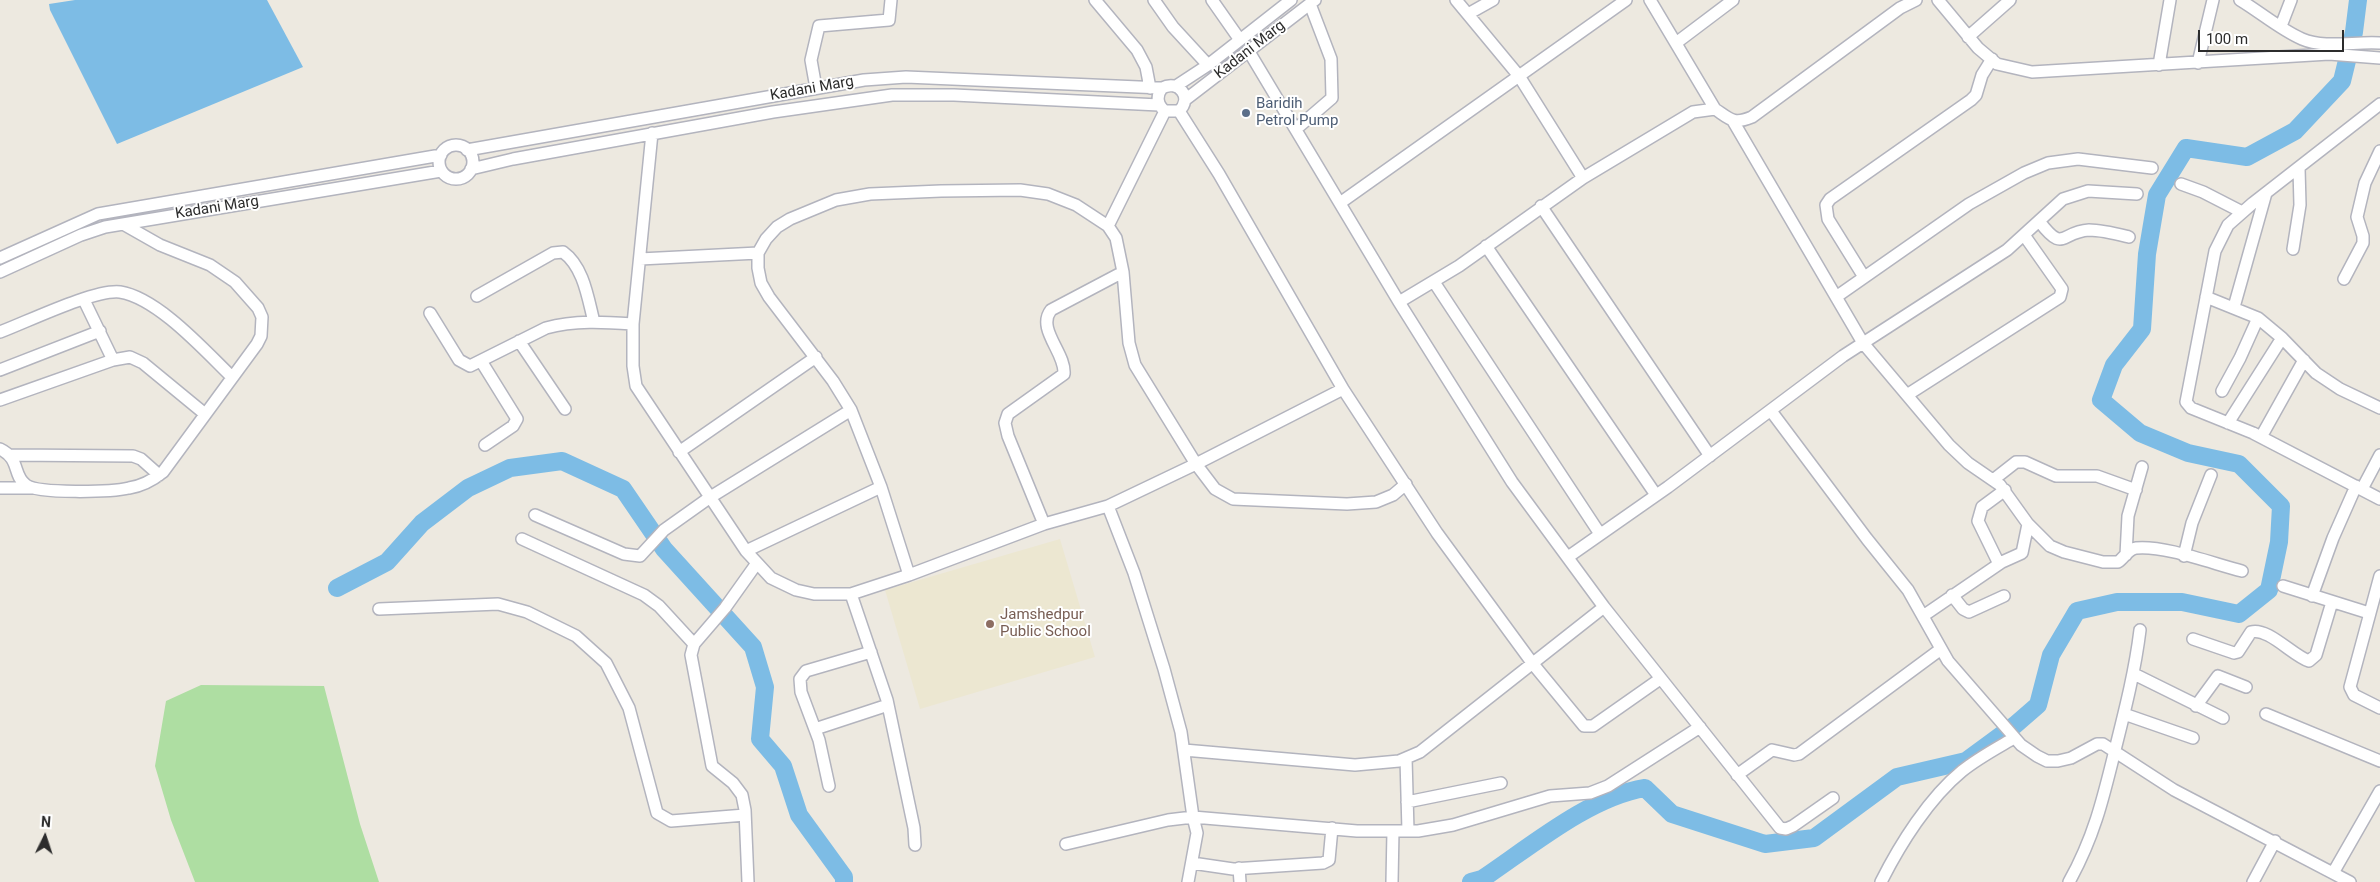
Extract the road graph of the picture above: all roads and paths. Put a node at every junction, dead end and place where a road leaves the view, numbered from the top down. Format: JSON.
{"nodes":[{"id":1,"x":891,"y":0,"type":"edge"},
{"id":2,"x":1095,"y":0,"type":"edge"},
{"id":3,"x":1154,"y":0,"type":"edge"},
{"id":4,"x":1212,"y":0,"type":"edge"},
{"id":5,"x":1291,"y":0,"type":"edge"},
{"id":6,"x":1456,"y":0,"type":"edge"},
{"id":7,"x":1493,"y":0,"type":"edge"},
{"id":8,"x":1626,"y":0,"type":"edge"},
{"id":9,"x":1650,"y":0,"type":"edge"},
{"id":10,"x":1733,"y":0,"type":"edge"},
{"id":11,"x":1916,"y":0,"type":"edge"},
{"id":12,"x":1938,"y":0,"type":"edge"},
{"id":13,"x":2010,"y":0,"type":"edge"},
{"id":14,"x":2170,"y":0,"type":"edge"},
{"id":15,"x":2213,"y":0,"type":"edge"},
{"id":16,"x":2241,"y":0,"type":"edge"},
{"id":17,"x":2291,"y":0,"type":"edge"},
{"id":18,"x":1312,"y":2,"type":"edge"},
{"id":19,"x":1897,"y":4,"type":"edge"},
{"id":20,"x":1468,"y":14,"type":"junction"},
{"id":21,"x":2281,"y":26,"type":"junction"},
{"id":22,"x":1968,"y":37,"type":"junction"},
{"id":23,"x":1240,"y":40,"type":"junction"},
{"id":24,"x":1676,"y":43,"type":"junction"},
{"id":25,"x":2380,"y":43,"type":"edge"},
{"id":26,"x":2332,"y":49,"type":"junction"},
{"id":27,"x":1248,"y":50,"type":"junction"},
{"id":28,"x":2376,"y":57,"type":"edge"},
{"id":29,"x":1992,"y":60,"type":"junction"},
{"id":30,"x":2198,"y":63,"type":"junction"},
{"id":31,"x":1208,"y":65,"type":"junction"},
{"id":32,"x":2159,"y":65,"type":"junction"},
{"id":33,"x":1520,"y":76,"type":"junction"},
{"id":34,"x":1176,"y":86,"type":"junction"},
{"id":35,"x":816,"y":88,"type":"junction"},
{"id":36,"x":1150,"y":88,"type":"junction"},
{"id":37,"x":1162,"y":88,"type":"junction"},
{"id":38,"x":1186,"y":100,"type":"junction"},
{"id":39,"x":2380,"y":104,"type":"edge"},
{"id":40,"x":1162,"y":108,"type":"junction"},
{"id":41,"x":1715,"y":109,"type":"junction"},
{"id":42,"x":1178,"y":111,"type":"junction"},
{"id":43,"x":1733,"y":121,"type":"junction"},
{"id":44,"x":1296,"y":129,"type":"junction"},
{"id":45,"x":652,"y":133,"type":"junction"},
{"id":46,"x":467,"y":150,"type":"junction"},
{"id":47,"x":2380,"y":150,"type":"edge"},
{"id":48,"x":441,"y":154,"type":"junction"},
{"id":49,"x":2152,"y":168,"type":"dead end"},
{"id":50,"x":2299,"y":168,"type":"junction"},
{"id":51,"x":471,"y":170,"type":"junction"},
{"id":52,"x":441,"y":171,"type":"junction"},
{"id":53,"x":1583,"y":178,"type":"junction"},
{"id":54,"x":2181,"y":184,"type":"dead end"},
{"id":55,"x":2266,"y":193,"type":"junction"},
{"id":56,"x":2137,"y":194,"type":"dead end"},
{"id":57,"x":1340,"y":202,"type":"junction"},
{"id":58,"x":1541,"y":206,"type":"junction"},
{"id":59,"x":2242,"y":212,"type":"junction"},
{"id":60,"x":2039,"y":221,"type":"junction"},
{"id":61,"x":123,"y":224,"type":"junction"},
{"id":62,"x":1108,"y":226,"type":"junction"},
{"id":63,"x":2024,"y":234,"type":"junction"},
{"id":64,"x":2129,"y":236,"type":"dead end"},
{"id":65,"x":1486,"y":246,"type":"junction"},
{"id":66,"x":2293,"y":249,"type":"dead end"},
{"id":67,"x":758,"y":254,"type":"junction"},
{"id":68,"x":0,"y":258,"type":"edge"},
{"id":69,"x":640,"y":259,"type":"junction"},
{"id":70,"x":0,"y":272,"type":"edge"},
{"id":71,"x":1123,"y":272,"type":"junction"},
{"id":72,"x":1864,"y":277,"type":"junction"},
{"id":73,"x":2344,"y":279,"type":"dead end"},
{"id":74,"x":1434,"y":282,"type":"junction"},
{"id":75,"x":476,"y":296,"type":"dead end"},
{"id":76,"x":1836,"y":297,"type":"junction"},
{"id":77,"x":2206,"y":297,"type":"junction"},
{"id":78,"x":84,"y":300,"type":"junction"},
{"id":79,"x":1400,"y":302,"type":"junction"},
{"id":80,"x":2234,"y":308,"type":"junction"},
{"id":81,"x":430,"y":313,"type":"dead end"},
{"id":82,"x":2258,"y":318,"type":"junction"},
{"id":83,"x":594,"y":322,"type":"junction"},
{"id":84,"x":634,"y":324,"type":"junction"},
{"id":85,"x":100,"y":331,"type":"junction"},
{"id":86,"x":0,"y":332,"type":"edge"},
{"id":87,"x":2282,"y":338,"type":"junction"},
{"id":88,"x":519,"y":341,"type":"junction"},
{"id":89,"x":1863,"y":343,"type":"junction"},
{"id":90,"x":816,"y":357,"type":"junction"},
{"id":91,"x":113,"y":360,"type":"junction"},
{"id":92,"x":2304,"y":360,"type":"junction"},
{"id":93,"x":481,"y":361,"type":"junction"},
{"id":94,"x":0,"y":370,"type":"edge"},
{"id":95,"x":232,"y":377,"type":"junction"},
{"id":96,"x":1343,"y":389,"type":"junction"},
{"id":97,"x":2222,"y":391,"type":"dead end"},
{"id":98,"x":1907,"y":395,"type":"junction"},
{"id":99,"x":0,"y":400,"type":"edge"},
{"id":100,"x":2380,"y":408,"type":"edge"},
{"id":101,"x":565,"y":409,"type":"dead end"},
{"id":102,"x":851,"y":410,"type":"junction"},
{"id":103,"x":1771,"y":411,"type":"junction"},
{"id":104,"x":205,"y":414,"type":"junction"},
{"id":105,"x":2228,"y":423,"type":"junction"},
{"id":106,"x":2261,"y":437,"type":"junction"},
{"id":107,"x":485,"y":445,"type":"dead end"},
{"id":108,"x":5,"y":452,"type":"edge"},
{"id":109,"x":679,"y":452,"type":"junction"},
{"id":110,"x":2380,"y":455,"type":"edge"},
{"id":111,"x":1710,"y":456,"type":"junction"},
{"id":112,"x":1196,"y":464,"type":"junction"},
{"id":113,"x":2142,"y":467,"type":"dead end"},
{"id":114,"x":159,"y":475,"type":"junction"},
{"id":115,"x":2211,"y":475,"type":"dead end"},
{"id":116,"x":1993,"y":480,"type":"junction"},
{"id":117,"x":1406,"y":484,"type":"junction"},
{"id":118,"x":881,"y":487,"type":"junction"},
{"id":119,"x":2359,"y":487,"type":"junction"},
{"id":120,"x":0,"y":488,"type":"edge"},
{"id":121,"x":32,"y":488,"type":"junction"},
{"id":122,"x":2005,"y":490,"type":"junction"},
{"id":123,"x":2136,"y":490,"type":"junction"},
{"id":124,"x":1656,"y":495,"type":"junction"},
{"id":125,"x":709,"y":498,"type":"junction"},
{"id":126,"x":2380,"y":499,"type":"edge"},
{"id":127,"x":1108,"y":506,"type":"junction"},
{"id":128,"x":535,"y":515,"type":"dead end"},
{"id":129,"x":1044,"y":524,"type":"junction"},
{"id":130,"x":2028,"y":524,"type":"junction"},
{"id":131,"x":1600,"y":534,"type":"junction"},
{"id":132,"x":522,"y":539,"type":"dead end"},
{"id":133,"x":746,"y":551,"type":"junction"},
{"id":134,"x":2126,"y":555,"type":"junction"},
{"id":135,"x":2184,"y":556,"type":"junction"},
{"id":136,"x":1568,"y":557,"type":"junction"},
{"id":137,"x":757,"y":563,"type":"junction"},
{"id":138,"x":1999,"y":564,"type":"junction"},
{"id":139,"x":2242,"y":571,"type":"dead end"},
{"id":140,"x":909,"y":575,"type":"junction"},
{"id":141,"x":2380,"y":576,"type":"edge"},
{"id":142,"x":2283,"y":586,"type":"dead end"},
{"id":143,"x":851,"y":594,"type":"junction"},
{"id":144,"x":1952,"y":595,"type":"junction"},
{"id":145,"x":2004,"y":596,"type":"dead end"},
{"id":146,"x":2312,"y":596,"type":"junction"},
{"id":147,"x":2332,"y":602,"type":"junction"},
{"id":148,"x":1604,"y":607,"type":"junction"},
{"id":149,"x":379,"y":609,"type":"dead end"},
{"id":150,"x":2369,"y":613,"type":"junction"},
{"id":151,"x":1923,"y":616,"type":"junction"},
{"id":152,"x":2140,"y":630,"type":"dead end"},
{"id":153,"x":2193,"y":639,"type":"dead end"},
{"id":154,"x":694,"y":644,"type":"junction"},
{"id":155,"x":1941,"y":649,"type":"junction"},
{"id":156,"x":871,"y":652,"type":"junction"},
{"id":157,"x":1532,"y":664,"type":"junction"},
{"id":158,"x":2134,"y":674,"type":"junction"},
{"id":159,"x":1660,"y":679,"type":"junction"},
{"id":160,"x":2246,"y":687,"type":"dead end"},
{"id":161,"x":888,"y":705,"type":"junction"},
{"id":162,"x":2196,"y":706,"type":"junction"},
{"id":163,"x":2380,"y":708,"type":"edge"},
{"id":164,"x":2124,"y":714,"type":"junction"},
{"id":165,"x":2266,"y":714,"type":"dead end"},
{"id":166,"x":2223,"y":718,"type":"dead end"},
{"id":167,"x":1700,"y":727,"type":"junction"},
{"id":168,"x":815,"y":729,"type":"junction"},
{"id":169,"x":2013,"y":736,"type":"junction"},
{"id":170,"x":2193,"y":738,"type":"dead end"},
{"id":171,"x":1184,"y":750,"type":"junction"},
{"id":172,"x":2115,"y":750,"type":"junction"},
{"id":173,"x":1406,"y":758,"type":"junction"},
{"id":174,"x":2380,"y":761,"type":"edge"},
{"id":175,"x":1737,"y":775,"type":"junction"},
{"id":176,"x":1501,"y":783,"type":"dead end"},
{"id":177,"x":829,"y":786,"type":"dead end"},
{"id":178,"x":2380,"y":791,"type":"edge"},
{"id":179,"x":1833,"y":798,"type":"dead end"},
{"id":180,"x":1407,"y":802,"type":"junction"},
{"id":181,"x":745,"y":816,"type":"junction"},
{"id":182,"x":1193,"y":817,"type":"junction"},
{"id":183,"x":1332,"y":828,"type":"junction"},
{"id":184,"x":1393,"y":831,"type":"junction"},
{"id":185,"x":1408,"y":831,"type":"junction"},
{"id":186,"x":2275,"y":841,"type":"junction"},
{"id":187,"x":1066,"y":844,"type":"dead end"},
{"id":188,"x":915,"y":845,"type":"dead end"},
{"id":189,"x":1192,"y":863,"type":"junction"},
{"id":190,"x":1239,"y":868,"type":"junction"},
{"id":191,"x":2333,"y":873,"type":"junction"},
{"id":192,"x":748,"y":882,"type":"edge"},
{"id":193,"x":1188,"y":882,"type":"edge"},
{"id":194,"x":1240,"y":882,"type":"edge"},
{"id":195,"x":1392,"y":882,"type":"edge"},
{"id":196,"x":1881,"y":882,"type":"edge"},
{"id":197,"x":2069,"y":882,"type":"edge"},
{"id":198,"x":2253,"y":882,"type":"edge"},
{"id":199,"x":2350,"y":882,"type":"edge"}],
"edges":[{"from":1,"to":35,"type":"street"},
{"from":2,"to":36,"type":"street"},
{"from":3,"to":31,"type":"street"},
{"from":4,"to":23,"type":"street"},
{"from":5,"to":23,"type":"street","name":"Kadani Marg"},
{"from":6,"to":20,"type":"street"},
{"from":7,"to":20,"type":"street"},
{"from":8,"to":33,"type":"street"},
{"from":9,"to":24,"type":"street"},
{"from":10,"to":24,"type":"street"},
{"from":11,"to":19,"type":"street"},
{"from":12,"to":22,"type":"street"},
{"from":13,"to":22,"type":"street"},
{"from":14,"to":32,"type":"street"},
{"from":15,"to":30,"type":"street"},
{"from":16,"to":21,"type":"street"},
{"from":17,"to":21,"type":"street"},
{"from":18,"to":27,"type":"street","name":"Kadani Marg"},
{"from":18,"to":44,"type":"street"},
{"from":19,"to":43,"type":"street"},
{"from":20,"to":33,"type":"street"},
{"from":21,"to":26,"type":"street"},
{"from":22,"to":29,"type":"street"},
{"from":23,"to":31,"type":"street","name":"Kadani Marg"},
{"from":24,"to":41,"type":"street"},
{"from":25,"to":26,"type":"street"},
{"from":26,"to":28,"type":"street"},
{"from":26,"to":30,"type":"street"},
{"from":27,"to":38,"type":"street","name":"Kadani Marg"},
{"from":27,"to":44,"type":"street"},
{"from":29,"to":32,"type":"street"},
{"from":29,"to":72,"type":"street"},
{"from":30,"to":32,"type":"street"},
{"from":31,"to":34,"type":"street","name":"Kadani Marg"},
{"from":33,"to":53,"type":"street"},
{"from":33,"to":57,"type":"street"},
{"from":34,"to":37,"type":"street"},
{"from":34,"to":38,"type":"street"},
{"from":35,"to":36,"type":"street","name":"Kadani Marg"},
{"from":35,"to":46,"type":"street","name":"Kadani Marg"},
{"from":36,"to":37,"type":"street","name":"Kadani Marg"},
{"from":37,"to":40,"type":"street"},
{"from":38,"to":42,"type":"street"},
{"from":39,"to":50,"type":"street"},
{"from":40,"to":42,"type":"street"},
{"from":40,"to":45,"type":"street","name":"Kadani Marg"},
{"from":40,"to":62,"type":"street"},
{"from":41,"to":43,"type":"street"},
{"from":41,"to":53,"type":"street"},
{"from":42,"to":96,"type":"street"},
{"from":43,"to":76,"type":"street"},
{"from":44,"to":57,"type":"street"},
{"from":45,"to":51,"type":"street","name":"Kadani Marg"},
{"from":45,"to":69,"type":"street"},
{"from":46,"to":48,"type":"street"},
{"from":46,"to":51,"type":"street"},
{"from":47,"to":73,"type":"street"},
{"from":48,"to":52,"type":"street"},
{"from":48,"to":68,"type":"street","name":"Kadani Marg"},
{"from":49,"to":72,"type":"street"},
{"from":50,"to":55,"type":"street"},
{"from":50,"to":66,"type":"street"},
{"from":51,"to":52,"type":"street"},
{"from":52,"to":61,"type":"street","name":"Kadani Marg"},
{"from":53,"to":58,"type":"street"},
{"from":54,"to":59,"type":"street"},
{"from":55,"to":59,"type":"street"},
{"from":55,"to":80,"type":"street"},
{"from":56,"to":60,"type":"street"},
{"from":57,"to":79,"type":"street"},
{"from":58,"to":65,"type":"street"},
{"from":58,"to":111,"type":"street"},
{"from":59,"to":77,"type":"street"},
{"from":60,"to":63,"type":"street"},
{"from":60,"to":64,"type":"street"},
{"from":61,"to":70,"type":"street","name":"Kadani Marg"},
{"from":61,"to":95,"type":"street"},
{"from":62,"to":67,"type":"street"},
{"from":62,"to":71,"type":"street"},
{"from":63,"to":89,"type":"street"},
{"from":63,"to":98,"type":"street"},
{"from":65,"to":74,"type":"street"},
{"from":65,"to":124,"type":"street"},
{"from":67,"to":69,"type":"street"},
{"from":67,"to":90,"type":"street"},
{"from":69,"to":84,"type":"street"},
{"from":71,"to":112,"type":"street"},
{"from":71,"to":129,"type":"street"},
{"from":72,"to":76,"type":"street"},
{"from":74,"to":79,"type":"street"},
{"from":74,"to":131,"type":"street"},
{"from":75,"to":83,"type":"street"},
{"from":76,"to":89,"type":"street"},
{"from":77,"to":80,"type":"street"},
{"from":77,"to":105,"type":"street"},
{"from":78,"to":85,"type":"street"},
{"from":78,"to":86,"type":"street"},
{"from":78,"to":95,"type":"street"},
{"from":79,"to":136,"type":"street"},
{"from":80,"to":82,"type":"street"},
{"from":81,"to":93,"type":"street"},
{"from":82,"to":87,"type":"street"},
{"from":82,"to":97,"type":"street"},
{"from":83,"to":84,"type":"street"},
{"from":83,"to":88,"type":"street"},
{"from":84,"to":109,"type":"street"},
{"from":85,"to":91,"type":"street"},
{"from":85,"to":94,"type":"street"},
{"from":87,"to":92,"type":"street"},
{"from":87,"to":105,"type":"street"},
{"from":88,"to":93,"type":"street"},
{"from":88,"to":101,"type":"street"},
{"from":89,"to":98,"type":"street"},
{"from":89,"to":103,"type":"street"},
{"from":90,"to":102,"type":"street"},
{"from":90,"to":109,"type":"street"},
{"from":91,"to":99,"type":"street"},
{"from":91,"to":104,"type":"street"},
{"from":92,"to":100,"type":"street"},
{"from":92,"to":106,"type":"street"},
{"from":93,"to":107,"type":"street"},
{"from":95,"to":104,"type":"street"},
{"from":96,"to":112,"type":"street"},
{"from":96,"to":117,"type":"street"},
{"from":98,"to":116,"type":"street"},
{"from":102,"to":118,"type":"street"},
{"from":102,"to":125,"type":"street"},
{"from":103,"to":111,"type":"street"},
{"from":103,"to":151,"type":"street"},
{"from":104,"to":114,"type":"street"},
{"from":105,"to":106,"type":"street"},
{"from":106,"to":119,"type":"street"},
{"from":108,"to":114,"type":"street"},
{"from":108,"to":121,"type":"street"},
{"from":109,"to":125,"type":"street"},
{"from":110,"to":119,"type":"street"},
{"from":111,"to":124,"type":"street"},
{"from":112,"to":117,"type":"street"},
{"from":112,"to":127,"type":"street"},
{"from":113,"to":123,"type":"street"},
{"from":114,"to":121,"type":"street"},
{"from":115,"to":135,"type":"street"},
{"from":116,"to":122,"type":"street"},
{"from":116,"to":123,"type":"street"},
{"from":117,"to":157,"type":"street"},
{"from":118,"to":133,"type":"street"},
{"from":118,"to":140,"type":"street"},
{"from":119,"to":126,"type":"street"},
{"from":119,"to":146,"type":"street"},
{"from":120,"to":121,"type":"street"},
{"from":122,"to":130,"type":"street"},
{"from":122,"to":138,"type":"street"},
{"from":123,"to":134,"type":"street"},
{"from":124,"to":131,"type":"street"},
{"from":125,"to":128,"type":"street"},
{"from":125,"to":133,"type":"street"},
{"from":127,"to":129,"type":"street"},
{"from":127,"to":171,"type":"street"},
{"from":129,"to":140,"type":"street"},
{"from":130,"to":134,"type":"street"},
{"from":130,"to":138,"type":"street"},
{"from":131,"to":136,"type":"street"},
{"from":132,"to":154,"type":"street"},
{"from":133,"to":137,"type":"street"},
{"from":134,"to":135,"type":"street"},
{"from":135,"to":139,"type":"street"},
{"from":136,"to":148,"type":"street"},
{"from":137,"to":143,"type":"street"},
{"from":137,"to":154,"type":"street"},
{"from":138,"to":144,"type":"street"},
{"from":140,"to":143,"type":"street"},
{"from":141,"to":150,"type":"street"},
{"from":142,"to":146,"type":"street"},
{"from":143,"to":156,"type":"street"},
{"from":144,"to":145,"type":"street"},
{"from":144,"to":151,"type":"street"},
{"from":146,"to":147,"type":"street"},
{"from":147,"to":150,"type":"street"},
{"from":147,"to":153,"type":"street"},
{"from":148,"to":157,"type":"street"},
{"from":148,"to":159,"type":"street"},
{"from":149,"to":181,"type":"street"},
{"from":150,"to":163,"type":"street"},
{"from":151,"to":155,"type":"street"},
{"from":152,"to":158,"type":"street"},
{"from":154,"to":181,"type":"street"},
{"from":155,"to":169,"type":"street"},
{"from":155,"to":175,"type":"street"},
{"from":156,"to":161,"type":"street"},
{"from":156,"to":168,"type":"street"},
{"from":157,"to":159,"type":"street"},
{"from":157,"to":173,"type":"street"},
{"from":158,"to":162,"type":"street"},
{"from":158,"to":164,"type":"street"},
{"from":159,"to":167,"type":"street"},
{"from":160,"to":162,"type":"street"},
{"from":161,"to":168,"type":"street"},
{"from":161,"to":188,"type":"street"},
{"from":162,"to":166,"type":"street"},
{"from":164,"to":170,"type":"street"},
{"from":164,"to":172,"type":"street"},
{"from":165,"to":174,"type":"street"},
{"from":167,"to":175,"type":"street"},
{"from":167,"to":185,"type":"street"},
{"from":168,"to":177,"type":"street"},
{"from":169,"to":172,"type":"street"},
{"from":169,"to":196,"type":"street"},
{"from":171,"to":173,"type":"street"},
{"from":171,"to":182,"type":"street"},
{"from":172,"to":186,"type":"street"},
{"from":172,"to":197,"type":"street"},
{"from":173,"to":180,"type":"street"},
{"from":175,"to":179,"type":"street"},
{"from":176,"to":180,"type":"street"},
{"from":178,"to":191,"type":"street"},
{"from":180,"to":185,"type":"street"},
{"from":181,"to":192,"type":"street"},
{"from":182,"to":183,"type":"street"},
{"from":182,"to":187,"type":"street"},
{"from":182,"to":189,"type":"street"},
{"from":183,"to":184,"type":"street"},
{"from":183,"to":190,"type":"street"},
{"from":184,"to":185,"type":"street"},
{"from":184,"to":195,"type":"street"},
{"from":186,"to":191,"type":"street"},
{"from":186,"to":198,"type":"street"},
{"from":189,"to":190,"type":"street"},
{"from":189,"to":193,"type":"street"},
{"from":190,"to":194,"type":"street"},
{"from":191,"to":199,"type":"street"}]}
